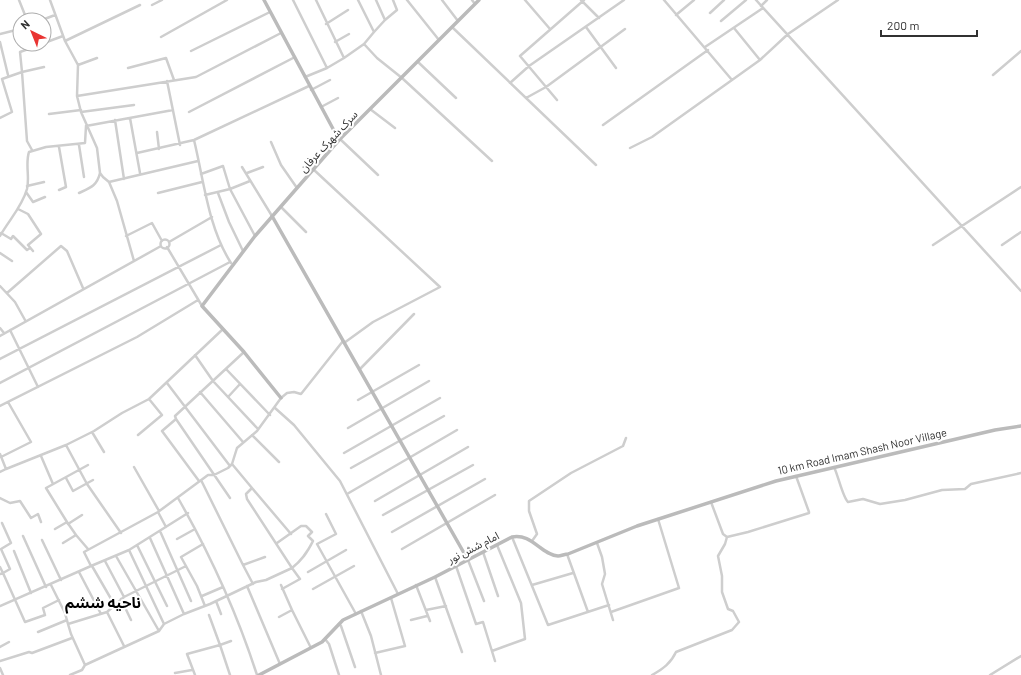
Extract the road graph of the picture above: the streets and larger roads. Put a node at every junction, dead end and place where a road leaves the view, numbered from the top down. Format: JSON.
{"nodes":[{"id":1,"x":19,"y":0,"type":"edge"},
{"id":2,"x":50,"y":0,"type":"edge"},
{"id":3,"x":162,"y":0,"type":"edge"},
{"id":4,"x":227,"y":0,"type":"edge"},
{"id":5,"x":264,"y":0,"type":"edge"},
{"id":6,"x":293,"y":0,"type":"edge"},
{"id":7,"x":316,"y":0,"type":"edge"},
{"id":8,"x":358,"y":0,"type":"edge"},
{"id":9,"x":376,"y":0,"type":"edge"},
{"id":10,"x":393,"y":0,"type":"edge"},
{"id":11,"x":407,"y":0,"type":"edge"},
{"id":12,"x":442,"y":0,"type":"edge"},
{"id":13,"x":472,"y":0,"type":"edge"},
{"id":14,"x":479,"y":0,"type":"edge"},
{"id":15,"x":525,"y":0,"type":"edge"},
{"id":16,"x":582,"y":0,"type":"edge"},
{"id":17,"x":624,"y":0,"type":"edge"},
{"id":18,"x":694,"y":0,"type":"edge"},
{"id":19,"x":724,"y":0,"type":"edge"},
{"id":20,"x":746,"y":0,"type":"edge"},
{"id":21,"x":756,"y":0,"type":"edge"},
{"id":22,"x":767,"y":0,"type":"edge"},
{"id":23,"x":838,"y":0,"type":"edge"},
{"id":24,"x":665,"y":1,"type":"edge"},
{"id":25,"x":475,"y":4,"type":"junction"},
{"id":26,"x":140,"y":5,"type":"dead end"},
{"id":27,"x":152,"y":5,"type":"dead end"},
{"id":28,"x":762,"y":7,"type":"junction"},
{"id":29,"x":348,"y":10,"type":"dead end"},
{"id":30,"x":24,"y":12,"type":"edge"},
{"id":31,"x":270,"y":12,"type":"junction"},
{"id":32,"x":710,"y":13,"type":"dead end"},
{"id":33,"x":55,"y":15,"type":"junction"},
{"id":34,"x":676,"y":15,"type":"junction"},
{"id":35,"x":52,"y":16,"type":"edge"},
{"id":36,"x":599,"y":18,"type":"junction"},
{"id":37,"x":384,"y":20,"type":"junction"},
{"id":38,"x":458,"y":21,"type":"junction"},
{"id":39,"x":721,"y":21,"type":"dead end"},
{"id":40,"x":326,"y":24,"type":"junction"},
{"id":41,"x":452,"y":27,"type":"junction"},
{"id":42,"x":586,"y":27,"type":"junction"},
{"id":43,"x":734,"y":28,"type":"junction"},
{"id":44,"x":550,"y":29,"type":"junction"},
{"id":45,"x":625,"y":29,"type":"dead end"},
{"id":46,"x":12,"y":31,"type":"edge"},
{"id":47,"x":374,"y":32,"type":"junction"},
{"id":48,"x":282,"y":33,"type":"junction"},
{"id":49,"x":0,"y":34,"type":"edge"},
{"id":50,"x":349,"y":34,"type":"dead end"},
{"id":51,"x":788,"y":34,"type":"junction"},
{"id":52,"x":63,"y":36,"type":"junction"},
{"id":53,"x":161,"y":37,"type":"dead end"},
{"id":54,"x":52,"y":40,"type":"edge"},
{"id":55,"x":440,"y":40,"type":"junction"},
{"id":56,"x":65,"y":41,"type":"junction"},
{"id":57,"x":0,"y":42,"type":"edge"},
{"id":58,"x":335,"y":42,"type":"junction"},
{"id":59,"x":364,"y":44,"type":"junction"},
{"id":60,"x":601,"y":47,"type":"junction"},
{"id":61,"x":705,"y":48,"type":"junction"},
{"id":62,"x":708,"y":50,"type":"junction"},
{"id":63,"x":191,"y":51,"type":"dead end"},
{"id":64,"x":1021,"y":51,"type":"edge"},
{"id":65,"x":20,"y":52,"type":"edge"},
{"id":66,"x":295,"y":57,"type":"junction"},
{"id":67,"x":97,"y":58,"type":"dead end"},
{"id":68,"x":344,"y":58,"type":"junction"},
{"id":69,"x":760,"y":60,"type":"junction"},
{"id":70,"x":418,"y":62,"type":"junction"},
{"id":71,"x":78,"y":64,"type":"junction"},
{"id":72,"x":529,"y":66,"type":"junction"},
{"id":73,"x":44,"y":67,"type":"dead end"},
{"id":74,"x":128,"y":68,"type":"dead end"},
{"id":75,"x":327,"y":68,"type":"junction"},
{"id":76,"x":616,"y":68,"type":"dead end"},
{"id":77,"x":22,"y":72,"type":"junction"},
{"id":78,"x":8,"y":75,"type":"junction"},
{"id":79,"x":993,"y":75,"type":"dead end"},
{"id":80,"x":305,"y":77,"type":"junction"},
{"id":81,"x":402,"y":78,"type":"junction"},
{"id":82,"x":174,"y":80,"type":"junction"},
{"id":83,"x":330,"y":80,"type":"dead end"},
{"id":84,"x":732,"y":80,"type":"junction"},
{"id":85,"x":167,"y":81,"type":"junction"},
{"id":86,"x":510,"y":83,"type":"junction"},
{"id":87,"x":546,"y":86,"type":"junction"},
{"id":88,"x":310,"y":88,"type":"junction"},
{"id":89,"x":77,"y":96,"type":"junction"},
{"id":90,"x":338,"y":98,"type":"dead end"},
{"id":91,"x":456,"y":98,"type":"dead end"},
{"id":92,"x":526,"y":98,"type":"junction"},
{"id":93,"x":557,"y":100,"type":"dead end"},
{"id":94,"x":134,"y":105,"type":"dead end"},
{"id":95,"x":321,"y":107,"type":"junction"},
{"id":96,"x":370,"y":109,"type":"junction"},
{"id":97,"x":173,"y":110,"type":"junction"},
{"id":98,"x":81,"y":111,"type":"junction"},
{"id":99,"x":188,"y":112,"type":"dead end"},
{"id":100,"x":49,"y":114,"type":"dead end"},
{"id":101,"x":0,"y":118,"type":"edge"},
{"id":102,"x":130,"y":118,"type":"junction"},
{"id":103,"x":116,"y":120,"type":"junction"},
{"id":104,"x":603,"y":124,"type":"dead end"},
{"id":105,"x":86,"y":126,"type":"junction"},
{"id":106,"x":395,"y":128,"type":"dead end"},
{"id":107,"x":157,"y":132,"type":"dead end"},
{"id":108,"x":194,"y":140,"type":"junction"},
{"id":109,"x":339,"y":140,"type":"junction"},
{"id":110,"x":271,"y":142,"type":"dead end"},
{"id":111,"x":79,"y":144,"type":"junction"},
{"id":112,"x":180,"y":145,"type":"junction"},
{"id":113,"x":59,"y":147,"type":"junction"},
{"id":114,"x":159,"y":148,"type":"junction"},
{"id":115,"x":630,"y":148,"type":"dead end"},
{"id":116,"x":32,"y":150,"type":"junction"},
{"id":117,"x":137,"y":153,"type":"junction"},
{"id":118,"x":198,"y":160,"type":"junction"},
{"id":119,"x":492,"y":161,"type":"dead end"},
{"id":120,"x":596,"y":165,"type":"dead end"},
{"id":121,"x":242,"y":167,"type":"dead end"},
{"id":122,"x":263,"y":167,"type":"dead end"},
{"id":123,"x":313,"y":170,"type":"junction"},
{"id":124,"x":100,"y":173,"type":"junction"},
{"id":125,"x":140,"y":173,"type":"junction"},
{"id":126,"x":247,"y":173,"type":"junction"},
{"id":127,"x":201,"y":174,"type":"junction"},
{"id":128,"x":378,"y":175,"type":"dead end"},
{"id":129,"x":84,"y":176,"type":"dead end"},
{"id":130,"x":124,"y":179,"type":"junction"},
{"id":131,"x":250,"y":181,"type":"junction"},
{"id":132,"x":44,"y":182,"type":"dead end"},
{"id":133,"x":109,"y":182,"type":"junction"},
{"id":134,"x":202,"y":182,"type":"junction"},
{"id":135,"x":27,"y":186,"type":"junction"},
{"id":136,"x":1021,"y":187,"type":"edge"},
{"id":137,"x":297,"y":188,"type":"junction"},
{"id":138,"x":230,"y":189,"type":"junction"},
{"id":139,"x":59,"y":190,"type":"dead end"},
{"id":140,"x":26,"y":192,"type":"junction"},
{"id":141,"x":79,"y":193,"type":"dead end"},
{"id":142,"x":158,"y":193,"type":"dead end"},
{"id":143,"x":218,"y":193,"type":"junction"},
{"id":144,"x":205,"y":195,"type":"junction"},
{"id":145,"x":45,"y":197,"type":"dead end"},
{"id":146,"x":280,"y":207,"type":"junction"},
{"id":147,"x":18,"y":209,"type":"junction"},
{"id":148,"x":272,"y":216,"type":"junction"},
{"id":149,"x":212,"y":217,"type":"junction"},
{"id":150,"x":963,"y":225,"type":"junction"},
{"id":151,"x":306,"y":232,"type":"dead end"},
{"id":152,"x":1021,"y":232,"type":"edge"},
{"id":153,"x":0,"y":234,"type":"edge"},
{"id":154,"x":126,"y":236,"type":"junction"},
{"id":155,"x":255,"y":236,"type":"junction"},
{"id":156,"x":162,"y":241,"type":"junction"},
{"id":157,"x":169,"y":242,"type":"junction"},
{"id":158,"x":221,"y":245,"type":"junction"},
{"id":159,"x":933,"y":245,"type":"dead end"},
{"id":160,"x":1002,"y":245,"type":"dead end"},
{"id":161,"x":161,"y":246,"type":"junction"},
{"id":162,"x":167,"y":247,"type":"junction"},
{"id":163,"x":30,"y":248,"type":"junction"},
{"id":164,"x":33,"y":251,"type":"dead end"},
{"id":165,"x":244,"y":251,"type":"junction"},
{"id":166,"x":0,"y":253,"type":"edge"},
{"id":167,"x":12,"y":261,"type":"dead end"},
{"id":168,"x":134,"y":261,"type":"junction"},
{"id":169,"x":232,"y":263,"type":"junction"},
{"id":170,"x":178,"y":267,"type":"junction"},
{"id":171,"x":189,"y":284,"type":"junction"},
{"id":172,"x":0,"y":286,"type":"edge"},
{"id":173,"x":83,"y":288,"type":"junction"},
{"id":174,"x":1021,"y":291,"type":"edge"},
{"id":175,"x":7,"y":293,"type":"junction"},
{"id":176,"x":198,"y":300,"type":"junction"},
{"id":177,"x":202,"y":306,"type":"junction"},
{"id":178,"x":414,"y":314,"type":"dead end"},
{"id":179,"x":25,"y":320,"type":"junction"},
{"id":180,"x":0,"y":328,"type":"edge"},
{"id":181,"x":223,"y":329,"type":"junction"},
{"id":182,"x":10,"y":330,"type":"junction"},
{"id":183,"x":4,"y":333,"type":"junction"},
{"id":184,"x":0,"y":336,"type":"edge"},
{"id":185,"x":343,"y":342,"type":"junction"},
{"id":186,"x":19,"y":349,"type":"junction"},
{"id":187,"x":244,"y":352,"type":"junction"},
{"id":188,"x":195,"y":355,"type":"junction"},
{"id":189,"x":0,"y":359,"type":"edge"},
{"id":190,"x":419,"y":365,"type":"dead end"},
{"id":191,"x":29,"y":368,"type":"junction"},
{"id":192,"x":226,"y":369,"type":"junction"},
{"id":193,"x":360,"y":369,"type":"junction"},
{"id":194,"x":213,"y":381,"type":"junction"},
{"id":195,"x":429,"y":381,"type":"dead end"},
{"id":196,"x":0,"y":383,"type":"edge"},
{"id":197,"x":167,"y":383,"type":"junction"},
{"id":198,"x":240,"y":384,"type":"junction"},
{"id":199,"x":38,"y":387,"type":"junction"},
{"id":200,"x":200,"y":392,"type":"junction"},
{"id":201,"x":373,"y":392,"type":"junction"},
{"id":202,"x":228,"y":397,"type":"junction"},
{"id":203,"x":149,"y":398,"type":"junction"},
{"id":204,"x":281,"y":398,"type":"junction"},
{"id":205,"x":440,"y":398,"type":"dead end"},
{"id":206,"x":358,"y":400,"type":"dead end"},
{"id":207,"x":8,"y":402,"type":"junction"},
{"id":208,"x":0,"y":406,"type":"edge"},
{"id":209,"x":186,"y":408,"type":"junction"},
{"id":210,"x":275,"y":408,"type":"junction"},
{"id":211,"x":382,"y":408,"type":"junction"},
{"id":212,"x":270,"y":415,"type":"junction"},
{"id":213,"x":444,"y":416,"type":"dead end"},
{"id":214,"x":176,"y":419,"type":"junction"},
{"id":215,"x":392,"y":424,"type":"junction"},
{"id":216,"x":1021,"y":426,"type":"edge"},
{"id":217,"x":348,"y":428,"type":"dead end"},
{"id":218,"x":258,"y":429,"type":"junction"},
{"id":219,"x":457,"y":430,"type":"dead end"},
{"id":220,"x":92,"y":432,"type":"junction"},
{"id":221,"x":138,"y":435,"type":"dead end"},
{"id":222,"x":252,"y":435,"type":"junction"},
{"id":223,"x":626,"y":438,"type":"dead end"},
{"id":224,"x":401,"y":440,"type":"junction"},
{"id":225,"x":243,"y":442,"type":"junction"},
{"id":226,"x":66,"y":445,"type":"junction"},
{"id":227,"x":468,"y":447,"type":"dead end"},
{"id":228,"x":104,"y":452,"type":"dead end"},
{"id":229,"x":344,"y":453,"type":"dead end"},
{"id":230,"x":1,"y":456,"type":"edge"},
{"id":231,"x":41,"y":456,"type":"junction"},
{"id":232,"x":410,"y":457,"type":"junction"},
{"id":233,"x":278,"y":462,"type":"dead end"},
{"id":234,"x":88,"y":465,"type":"dead end"},
{"id":235,"x":231,"y":465,"type":"junction"},
{"id":236,"x":473,"y":465,"type":"dead end"},
{"id":237,"x":134,"y":467,"type":"dead end"},
{"id":238,"x":834,"y":467,"type":"junction"},
{"id":239,"x":351,"y":468,"type":"dead end"},
{"id":240,"x":6,"y":469,"type":"junction"},
{"id":241,"x":79,"y":470,"type":"junction"},
{"id":242,"x":0,"y":472,"type":"edge"},
{"id":243,"x":1021,"y":473,"type":"edge"},
{"id":244,"x":420,"y":474,"type":"junction"},
{"id":245,"x":214,"y":475,"type":"junction"},
{"id":246,"x":796,"y":476,"type":"junction"},
{"id":247,"x":66,"y":478,"type":"junction"},
{"id":248,"x":485,"y":479,"type":"dead end"},
{"id":249,"x":93,"y":480,"type":"dead end"},
{"id":250,"x":200,"y":481,"type":"junction"},
{"id":251,"x":53,"y":484,"type":"junction"},
{"id":252,"x":87,"y":484,"type":"junction"},
{"id":253,"x":252,"y":488,"type":"junction"},
{"id":254,"x":429,"y":490,"type":"junction"},
{"id":255,"x":347,"y":494,"type":"junction"},
{"id":256,"x":495,"y":495,"type":"dead end"},
{"id":257,"x":0,"y":498,"type":"edge"},
{"id":258,"x":178,"y":498,"type":"junction"},
{"id":259,"x":230,"y":498,"type":"dead end"},
{"id":260,"x":375,"y":501,"type":"dead end"},
{"id":261,"x":710,"y":502,"type":"junction"},
{"id":262,"x":438,"y":505,"type":"junction"},
{"id":263,"x":158,"y":512,"type":"junction"},
{"id":264,"x":188,"y":514,"type":"junction"},
{"id":265,"x":326,"y":514,"type":"dead end"},
{"id":266,"x":82,"y":515,"type":"dead end"},
{"id":267,"x":383,"y":515,"type":"dead end"},
{"id":268,"x":658,"y":520,"type":"junction"},
{"id":269,"x":41,"y":522,"type":"dead end"},
{"id":270,"x":448,"y":522,"type":"junction"},
{"id":271,"x":2,"y":523,"type":"dead end"},
{"id":272,"x":67,"y":523,"type":"junction"},
{"id":273,"x":166,"y":527,"type":"junction"},
{"id":274,"x":195,"y":529,"type":"junction"},
{"id":275,"x":55,"y":530,"type":"dead end"},
{"id":276,"x":160,"y":531,"type":"junction"},
{"id":277,"x":392,"y":532,"type":"dead end"},
{"id":278,"x":121,"y":533,"type":"junction"},
{"id":279,"x":291,"y":534,"type":"junction"},
{"id":280,"x":76,"y":535,"type":"junction"},
{"id":281,"x":23,"y":536,"type":"dead end"},
{"id":282,"x":512,"y":537,"type":"junction"},
{"id":283,"x":727,"y":537,"type":"junction"},
{"id":284,"x":150,"y":538,"type":"junction"},
{"id":285,"x":177,"y":539,"type":"dead end"},
{"id":286,"x":42,"y":540,"type":"dead end"},
{"id":287,"x":532,"y":541,"type":"junction"},
{"id":288,"x":63,"y":543,"type":"dead end"},
{"id":289,"x":277,"y":543,"type":"junction"},
{"id":290,"x":597,"y":543,"type":"junction"},
{"id":291,"x":202,"y":544,"type":"junction"},
{"id":292,"x":496,"y":544,"type":"junction"},
{"id":293,"x":137,"y":545,"type":"junction"},
{"id":294,"x":88,"y":549,"type":"junction"},
{"id":295,"x":402,"y":549,"type":"dead end"},
{"id":296,"x":129,"y":550,"type":"junction"},
{"id":297,"x":346,"y":550,"type":"dead end"},
{"id":298,"x":14,"y":551,"type":"dead end"},
{"id":299,"x":483,"y":552,"type":"junction"},
{"id":300,"x":567,"y":554,"type":"junction"},
{"id":301,"x":116,"y":556,"type":"junction"},
{"id":302,"x":265,"y":557,"type":"dead end"},
{"id":303,"x":327,"y":560,"type":"junction"},
{"id":304,"x":468,"y":560,"type":"junction"},
{"id":305,"x":105,"y":561,"type":"junction"},
{"id":306,"x":243,"y":565,"type":"junction"},
{"id":307,"x":92,"y":566,"type":"junction"},
{"id":308,"x":186,"y":566,"type":"junction"},
{"id":309,"x":354,"y":566,"type":"dead end"},
{"id":310,"x":456,"y":566,"type":"junction"},
{"id":311,"x":0,"y":567,"type":"edge"},
{"id":312,"x":292,"y":568,"type":"junction"},
{"id":313,"x":178,"y":570,"type":"junction"},
{"id":314,"x":79,"y":572,"type":"junction"},
{"id":315,"x":308,"y":572,"type":"dead end"},
{"id":316,"x":1,"y":573,"type":"edge"},
{"id":317,"x":573,"y":573,"type":"junction"},
{"id":318,"x":167,"y":574,"type":"junction"},
{"id":319,"x":336,"y":576,"type":"junction"},
{"id":320,"x":435,"y":577,"type":"junction"},
{"id":321,"x":61,"y":580,"type":"junction"},
{"id":322,"x":154,"y":582,"type":"junction"},
{"id":323,"x":253,"y":584,"type":"junction"},
{"id":324,"x":51,"y":585,"type":"junction"},
{"id":325,"x":281,"y":585,"type":"dead end"},
{"id":326,"x":416,"y":585,"type":"junction"},
{"id":327,"x":532,"y":585,"type":"junction"},
{"id":328,"x":145,"y":586,"type":"junction"},
{"id":329,"x":247,"y":586,"type":"junction"},
{"id":330,"x":46,"y":587,"type":"junction"},
{"id":331,"x":223,"y":587,"type":"junction"},
{"id":332,"x":282,"y":589,"type":"junction"},
{"id":333,"x":313,"y":589,"type":"dead end"},
{"id":334,"x":136,"y":590,"type":"junction"},
{"id":335,"x":30,"y":593,"type":"junction"},
{"id":336,"x":398,"y":594,"type":"junction"},
{"id":337,"x":227,"y":595,"type":"junction"},
{"id":338,"x":202,"y":596,"type":"junction"},
{"id":339,"x":498,"y":596,"type":"dead end"},
{"id":340,"x":124,"y":597,"type":"junction"},
{"id":341,"x":390,"y":598,"type":"junction"},
{"id":342,"x":59,"y":600,"type":"junction"},
{"id":343,"x":121,"y":600,"type":"junction"},
{"id":344,"x":15,"y":601,"type":"junction"},
{"id":345,"x":191,"y":601,"type":"dead end"},
{"id":346,"x":216,"y":601,"type":"junction"},
{"id":347,"x":484,"y":601,"type":"dead end"},
{"id":348,"x":114,"y":604,"type":"junction"},
{"id":349,"x":0,"y":606,"type":"edge"},
{"id":350,"x":167,"y":606,"type":"dead end"},
{"id":351,"x":205,"y":606,"type":"junction"},
{"id":352,"x":446,"y":606,"type":"junction"},
{"id":353,"x":609,"y":606,"type":"junction"},
{"id":354,"x":292,"y":610,"type":"junction"},
{"id":355,"x":426,"y":610,"type":"junction"},
{"id":356,"x":361,"y":611,"type":"junction"},
{"id":357,"x":107,"y":612,"type":"junction"},
{"id":358,"x":588,"y":612,"type":"junction"},
{"id":359,"x":611,"y":612,"type":"junction"},
{"id":360,"x":102,"y":614,"type":"junction"},
{"id":361,"x":184,"y":614,"type":"junction"},
{"id":362,"x":221,"y":614,"type":"dead end"},
{"id":363,"x":356,"y":614,"type":"junction"},
{"id":364,"x":209,"y":616,"type":"dead end"},
{"id":365,"x":428,"y":616,"type":"junction"},
{"id":366,"x":279,"y":617,"type":"dead end"},
{"id":367,"x":67,"y":620,"type":"junction"},
{"id":368,"x":131,"y":620,"type":"dead end"},
{"id":369,"x":411,"y":620,"type":"dead end"},
{"id":370,"x":613,"y":620,"type":"dead end"},
{"id":371,"x":430,"y":621,"type":"dead end"},
{"id":372,"x":68,"y":624,"type":"junction"},
{"id":373,"x":164,"y":624,"type":"junction"},
{"id":374,"x":338,"y":624,"type":"junction"},
{"id":375,"x":159,"y":631,"type":"junction"},
{"id":376,"x":38,"y":632,"type":"dead end"},
{"id":377,"x":72,"y":638,"type":"junction"},
{"id":378,"x":325,"y":639,"type":"junction"},
{"id":379,"x":231,"y":641,"type":"dead end"},
{"id":380,"x":9,"y":642,"type":"dead end"},
{"id":381,"x":220,"y":645,"type":"junction"},
{"id":382,"x":124,"y":646,"type":"junction"},
{"id":383,"x":0,"y":647,"type":"edge"},
{"id":384,"x":312,"y":648,"type":"junction"},
{"id":385,"x":492,"y":651,"type":"junction"},
{"id":386,"x":462,"y":652,"type":"dead end"},
{"id":387,"x":375,"y":653,"type":"junction"},
{"id":388,"x":1021,"y":656,"type":"edge"},
{"id":389,"x":0,"y":661,"type":"edge"},
{"id":390,"x":495,"y":661,"type":"dead end"},
{"id":391,"x":85,"y":664,"type":"junction"},
{"id":392,"x":280,"y":664,"type":"junction"},
{"id":393,"x":355,"y":667,"type":"dead end"},
{"id":394,"x":0,"y":668,"type":"edge"},
{"id":395,"x":192,"y":670,"type":"junction"},
{"id":396,"x":80,"y":673,"type":"edge"},
{"id":397,"x":175,"y":673,"type":"dead end"},
{"id":398,"x":3,"y":675,"type":"edge"},
{"id":399,"x":70,"y":675,"type":"edge"},
{"id":400,"x":194,"y":675,"type":"edge"},
{"id":401,"x":230,"y":675,"type":"edge"},
{"id":402,"x":258,"y":675,"type":"edge"},
{"id":403,"x":339,"y":675,"type":"edge"},
{"id":404,"x":381,"y":675,"type":"edge"},
{"id":405,"x":652,"y":675,"type":"edge"},
{"id":406,"x":990,"y":675,"type":"edge"}],
"edges":[{"from":1,"to":30,"type":"street"},
{"from":2,"to":33,"type":"street"},
{"from":3,"to":27,"type":"street"},
{"from":4,"to":53,"type":"street"},
{"from":5,"to":31,"type":"street"},
{"from":6,"to":75,"type":"street"},
{"from":7,"to":40,"type":"street"},
{"from":8,"to":47,"type":"street"},
{"from":9,"to":37,"type":"street"},
{"from":10,"to":37,"type":"street"},
{"from":11,"to":55,"type":"street"},
{"from":12,"to":38,"type":"street"},
{"from":13,"to":25,"type":"street"},
{"from":14,"to":25,"type":"street","name":"سرک شهرک عرفان"},
{"from":15,"to":44,"type":"street"},
{"from":16,"to":36,"type":"street"},
{"from":16,"to":44,"type":"street"},
{"from":17,"to":36,"type":"street"},
{"from":18,"to":34,"type":"street"},
{"from":19,"to":32,"type":"street"},
{"from":20,"to":39,"type":"street"},
{"from":21,"to":28,"type":"street"},
{"from":22,"to":28,"type":"street"},
{"from":23,"to":51,"type":"street"},
{"from":24,"to":34,"type":"street"},
{"from":25,"to":38,"type":"street","name":"سرک شهرک عرفان"},
{"from":26,"to":56,"type":"street"},
{"from":28,"to":43,"type":"street"},
{"from":28,"to":51,"type":"street"},
{"from":29,"to":40,"type":"street"},
{"from":31,"to":48,"type":"street"},
{"from":31,"to":63,"type":"street"},
{"from":33,"to":35,"type":"street"},
{"from":33,"to":52,"type":"street"},
{"from":34,"to":61,"type":"street"},
{"from":36,"to":42,"type":"street"},
{"from":37,"to":47,"type":"street"},
{"from":38,"to":41,"type":"street","name":"سرک شهرک عرفان"},
{"from":40,"to":58,"type":"street"},
{"from":41,"to":55,"type":"street","name":"سرک شهرک عرفان"},
{"from":41,"to":86,"type":"street"},
{"from":42,"to":60,"type":"street"},
{"from":42,"to":72,"type":"street"},
{"from":43,"to":61,"type":"street"},
{"from":43,"to":69,"type":"street"},
{"from":44,"to":72,"type":"street"},
{"from":45,"to":60,"type":"street"},
{"from":46,"to":49,"type":"street"},
{"from":47,"to":59,"type":"street"},
{"from":48,"to":66,"type":"street"},
{"from":48,"to":82,"type":"street"},
{"from":50,"to":58,"type":"street"},
{"from":51,"to":69,"type":"street"},
{"from":51,"to":150,"type":"street"},
{"from":52,"to":54,"type":"street"},
{"from":52,"to":56,"type":"street"},
{"from":55,"to":70,"type":"street","name":"سرک شهرک عرفان"},
{"from":56,"to":71,"type":"street"},
{"from":57,"to":78,"type":"street"},
{"from":58,"to":68,"type":"street"},
{"from":59,"to":68,"type":"street"},
{"from":59,"to":81,"type":"street"},
{"from":60,"to":76,"type":"street"},
{"from":60,"to":87,"type":"street"},
{"from":61,"to":62,"type":"street"},
{"from":62,"to":84,"type":"street"},
{"from":62,"to":104,"type":"street"},
{"from":64,"to":79,"type":"street"},
{"from":65,"to":77,"type":"street"},
{"from":66,"to":80,"type":"street"},
{"from":66,"to":99,"type":"street"},
{"from":67,"to":71,"type":"street"},
{"from":68,"to":75,"type":"street"},
{"from":69,"to":84,"type":"street"},
{"from":70,"to":81,"type":"street","name":"سرک شهرک عرفان"},
{"from":70,"to":91,"type":"street"},
{"from":71,"to":89,"type":"street"},
{"from":72,"to":86,"type":"street"},
{"from":72,"to":87,"type":"street"},
{"from":73,"to":77,"type":"street"},
{"from":74,"to":82,"type":"street"},
{"from":75,"to":80,"type":"street"},
{"from":77,"to":78,"type":"street"},
{"from":77,"to":116,"type":"street"},
{"from":78,"to":101,"type":"street"},
{"from":80,"to":88,"type":"street"},
{"from":81,"to":96,"type":"street","name":"سرک شهرک عرفان"},
{"from":81,"to":119,"type":"street"},
{"from":82,"to":85,"type":"street"},
{"from":83,"to":88,"type":"street"},
{"from":84,"to":115,"type":"street"},
{"from":85,"to":89,"type":"street"},
{"from":85,"to":97,"type":"street"},
{"from":86,"to":92,"type":"street"},
{"from":87,"to":92,"type":"street"},
{"from":87,"to":93,"type":"street"},
{"from":88,"to":95,"type":"street"},
{"from":88,"to":108,"type":"street"},
{"from":89,"to":98,"type":"street"},
{"from":90,"to":95,"type":"street"},
{"from":92,"to":120,"type":"street"},
{"from":94,"to":98,"type":"street"},
{"from":95,"to":109,"type":"street"},
{"from":96,"to":106,"type":"street"},
{"from":96,"to":109,"type":"street","name":"سرک شهرک عرفان"},
{"from":97,"to":102,"type":"street"},
{"from":97,"to":112,"type":"street"},
{"from":98,"to":100,"type":"street"},
{"from":98,"to":105,"type":"street"},
{"from":102,"to":103,"type":"street"},
{"from":102,"to":117,"type":"street"},
{"from":103,"to":105,"type":"street"},
{"from":103,"to":130,"type":"street"},
{"from":105,"to":111,"type":"street"},
{"from":105,"to":124,"type":"street"},
{"from":107,"to":114,"type":"street"},
{"from":108,"to":112,"type":"street"},
{"from":108,"to":118,"type":"street"},
{"from":109,"to":123,"type":"street","name":"سرک شهرک عرفان"},
{"from":109,"to":128,"type":"street"},
{"from":110,"to":137,"type":"street"},
{"from":111,"to":113,"type":"street"},
{"from":111,"to":129,"type":"street"},
{"from":112,"to":114,"type":"street"},
{"from":113,"to":116,"type":"street"},
{"from":113,"to":139,"type":"street"},
{"from":114,"to":117,"type":"street"},
{"from":116,"to":135,"type":"street"},
{"from":117,"to":125,"type":"street"},
{"from":118,"to":125,"type":"street"},
{"from":118,"to":127,"type":"street"},
{"from":121,"to":126,"type":"street"},
{"from":122,"to":126,"type":"street"},
{"from":123,"to":137,"type":"street","name":"سرک شهرک عرفان"},
{"from":123,"to":185,"type":"street"},
{"from":124,"to":133,"type":"street"},
{"from":124,"to":141,"type":"street"},
{"from":125,"to":130,"type":"street"},
{"from":126,"to":131,"type":"street"},
{"from":127,"to":134,"type":"street"},
{"from":127,"to":138,"type":"street"},
{"from":130,"to":133,"type":"street"},
{"from":131,"to":138,"type":"street"},
{"from":131,"to":148,"type":"street"},
{"from":132,"to":135,"type":"street"},
{"from":133,"to":154,"type":"street"},
{"from":134,"to":142,"type":"street"},
{"from":134,"to":144,"type":"street"},
{"from":135,"to":140,"type":"street"},
{"from":136,"to":150,"type":"street"},
{"from":137,"to":146,"type":"street","name":"سرک شهرک عرفان"},
{"from":138,"to":143,"type":"street"},
{"from":138,"to":155,"type":"street"},
{"from":140,"to":145,"type":"street"},
{"from":140,"to":147,"type":"street"},
{"from":143,"to":144,"type":"street"},
{"from":143,"to":165,"type":"street"},
{"from":144,"to":149,"type":"street"},
{"from":146,"to":148,"type":"street","name":"سرک شهرک عرفان"},
{"from":146,"to":151,"type":"street"},
{"from":147,"to":153,"type":"street"},
{"from":147,"to":163,"type":"street"},
{"from":148,"to":155,"type":"street","name":"سرک شهرک عرفان"},
{"from":148,"to":185,"type":"street"},
{"from":149,"to":157,"type":"street"},
{"from":149,"to":158,"type":"street"},
{"from":150,"to":159,"type":"street"},
{"from":150,"to":174,"type":"street"},
{"from":152,"to":160,"type":"street"},
{"from":153,"to":163,"type":"street"},
{"from":154,"to":156,"type":"street"},
{"from":154,"to":168,"type":"street"},
{"from":155,"to":165,"type":"street","name":"سرک شهرک عرفان"},
{"from":156,"to":157,"type":"street"},
{"from":156,"to":161,"type":"street"},
{"from":157,"to":162,"type":"street"},
{"from":158,"to":169,"type":"street"},
{"from":158,"to":170,"type":"street"},
{"from":161,"to":162,"type":"street"},
{"from":161,"to":168,"type":"street"},
{"from":162,"to":170,"type":"street"},
{"from":163,"to":164,"type":"street"},
{"from":165,"to":169,"type":"street","name":"سرک شهرک عرفان"},
{"from":166,"to":167,"type":"street"},
{"from":168,"to":173,"type":"street"},
{"from":169,"to":171,"type":"street"},
{"from":169,"to":177,"type":"street","name":"سرک شهرک عرفان"},
{"from":170,"to":171,"type":"street"},
{"from":170,"to":186,"type":"street"},
{"from":171,"to":176,"type":"street"},
{"from":171,"to":191,"type":"street"},
{"from":172,"to":175,"type":"street"},
{"from":173,"to":175,"type":"street"},
{"from":173,"to":179,"type":"street"},
{"from":175,"to":179,"type":"street"},
{"from":176,"to":177,"type":"street"},
{"from":176,"to":199,"type":"street"},
{"from":177,"to":181,"type":"street"},
{"from":178,"to":193,"type":"street"},
{"from":179,"to":182,"type":"street"},
{"from":180,"to":183,"type":"street"},
{"from":181,"to":187,"type":"street"},
{"from":181,"to":188,"type":"street"},
{"from":182,"to":183,"type":"street"},
{"from":182,"to":186,"type":"street"},
{"from":183,"to":184,"type":"street"},
{"from":185,"to":193,"type":"street"},
{"from":185,"to":204,"type":"street"},
{"from":186,"to":189,"type":"street"},
{"from":186,"to":191,"type":"street"},
{"from":187,"to":192,"type":"street"},
{"from":187,"to":204,"type":"street"},
{"from":188,"to":194,"type":"street"},
{"from":188,"to":197,"type":"street"},
{"from":190,"to":201,"type":"street"},
{"from":191,"to":196,"type":"street"},
{"from":191,"to":199,"type":"street"},
{"from":192,"to":194,"type":"street"},
{"from":192,"to":198,"type":"street"},
{"from":193,"to":201,"type":"street"},
{"from":194,"to":200,"type":"street"},
{"from":194,"to":202,"type":"street"},
{"from":195,"to":211,"type":"street"},
{"from":197,"to":203,"type":"street"},
{"from":197,"to":209,"type":"street"},
{"from":198,"to":202,"type":"street"},
{"from":198,"to":212,"type":"street"},
{"from":199,"to":207,"type":"street"},
{"from":200,"to":209,"type":"street"},
{"from":200,"to":225,"type":"street"},
{"from":201,"to":206,"type":"street"},
{"from":201,"to":211,"type":"street"},
{"from":202,"to":218,"type":"street"},
{"from":203,"to":220,"type":"street"},
{"from":203,"to":221,"type":"street"},
{"from":204,"to":210,"type":"street"},
{"from":205,"to":215,"type":"street"},
{"from":207,"to":208,"type":"street"},
{"from":207,"to":230,"type":"street"},
{"from":209,"to":214,"type":"street"},
{"from":209,"to":235,"type":"street"},
{"from":210,"to":212,"type":"street"},
{"from":210,"to":255,"type":"street"},
{"from":211,"to":215,"type":"street"},
{"from":211,"to":217,"type":"street"},
{"from":212,"to":218,"type":"street"},
{"from":213,"to":224,"type":"street"},
{"from":214,"to":245,"type":"street"},
{"from":214,"to":250,"type":"street"},
{"from":215,"to":224,"type":"street"},
{"from":215,"to":229,"type":"street"},
{"from":216,"to":238,"type":"street","name":"10 km Road Imam Shash Noor Village"},
{"from":218,"to":222,"type":"street"},
{"from":219,"to":232,"type":"street"},
{"from":220,"to":226,"type":"street"},
{"from":220,"to":228,"type":"street"},
{"from":222,"to":225,"type":"street"},
{"from":222,"to":233,"type":"street"},
{"from":223,"to":287,"type":"street"},
{"from":224,"to":232,"type":"street"},
{"from":224,"to":239,"type":"street"},
{"from":225,"to":235,"type":"street"},
{"from":226,"to":231,"type":"street"},
{"from":226,"to":241,"type":"street"},
{"from":227,"to":244,"type":"street"},
{"from":230,"to":240,"type":"street"},
{"from":231,"to":240,"type":"street"},
{"from":231,"to":251,"type":"street"},
{"from":232,"to":244,"type":"street"},
{"from":232,"to":255,"type":"street"},
{"from":234,"to":241,"type":"street"},
{"from":235,"to":245,"type":"street"},
{"from":235,"to":253,"type":"street"},
{"from":236,"to":254,"type":"street"},
{"from":237,"to":263,"type":"street"},
{"from":238,"to":243,"type":"street"},
{"from":238,"to":246,"type":"street","name":"10 km Road Imam Shash Noor Village"},
{"from":240,"to":242,"type":"street"},
{"from":241,"to":247,"type":"street"},
{"from":241,"to":252,"type":"street"},
{"from":244,"to":254,"type":"street"},
{"from":244,"to":260,"type":"street"},
{"from":245,"to":250,"type":"street"},
{"from":245,"to":259,"type":"street"},
{"from":246,"to":261,"type":"street","name":"10 km Road Imam Shash Noor Village"},
{"from":246,"to":283,"type":"street"},
{"from":247,"to":251,"type":"street"},
{"from":247,"to":252,"type":"street"},
{"from":248,"to":262,"type":"street"},
{"from":249,"to":252,"type":"street"},
{"from":250,"to":258,"type":"street"},
{"from":250,"to":306,"type":"street"},
{"from":251,"to":272,"type":"street"},
{"from":252,"to":278,"type":"street"},
{"from":253,"to":279,"type":"street"},
{"from":253,"to":289,"type":"street"},
{"from":254,"to":262,"type":"street"},
{"from":254,"to":267,"type":"street"},
{"from":255,"to":336,"type":"street"},
{"from":256,"to":270,"type":"street"},
{"from":257,"to":269,"type":"street"},
{"from":258,"to":263,"type":"street"},
{"from":258,"to":264,"type":"street"},
{"from":261,"to":268,"type":"street","name":"امام شش نور"},
{"from":261,"to":283,"type":"street"},
{"from":262,"to":270,"type":"street"},
{"from":262,"to":277,"type":"street"},
{"from":263,"to":273,"type":"street"},
{"from":263,"to":278,"type":"street"},
{"from":264,"to":273,"type":"street"},
{"from":264,"to":274,"type":"street"},
{"from":265,"to":303,"type":"street"},
{"from":266,"to":272,"type":"street"},
{"from":268,"to":290,"type":"street","name":"امام شش نور"},
{"from":268,"to":359,"type":"street"},
{"from":270,"to":295,"type":"street"},
{"from":270,"to":304,"type":"street"},
{"from":271,"to":316,"type":"street"},
{"from":272,"to":275,"type":"street"},
{"from":272,"to":280,"type":"street"},
{"from":273,"to":276,"type":"street"},
{"from":274,"to":285,"type":"street"},
{"from":274,"to":291,"type":"street"},
{"from":276,"to":284,"type":"street"},
{"from":276,"to":313,"type":"street"},
{"from":278,"to":294,"type":"street"},
{"from":279,"to":289,"type":"street"},
{"from":279,"to":312,"type":"street"},
{"from":280,"to":288,"type":"street"},
{"from":280,"to":294,"type":"street"},
{"from":281,"to":330,"type":"street"},
{"from":282,"to":287,"type":"street","name":"امام شش نور"},
{"from":282,"to":292,"type":"street","name":"امام شش نور"},
{"from":282,"to":327,"type":"street"},
{"from":283,"to":405,"type":"street"},
{"from":284,"to":293,"type":"street"},
{"from":284,"to":318,"type":"street"},
{"from":286,"to":321,"type":"street"},
{"from":287,"to":300,"type":"street","name":"امام شش نور"},
{"from":289,"to":312,"type":"street"},
{"from":290,"to":300,"type":"street","name":"امام شش نور"},
{"from":290,"to":353,"type":"street"},
{"from":291,"to":308,"type":"street"},
{"from":291,"to":331,"type":"street"},
{"from":292,"to":299,"type":"street","name":"امام شش نور"},
{"from":292,"to":385,"type":"street"},
{"from":293,"to":296,"type":"street"},
{"from":293,"to":322,"type":"street"},
{"from":294,"to":307,"type":"street"},
{"from":296,"to":301,"type":"street"},
{"from":296,"to":328,"type":"street"},
{"from":297,"to":303,"type":"street"},
{"from":298,"to":335,"type":"street"},
{"from":299,"to":304,"type":"street","name":"امام شش نور"},
{"from":299,"to":339,"type":"street"},
{"from":300,"to":317,"type":"street"},
{"from":301,"to":305,"type":"street"},
{"from":301,"to":334,"type":"street"},
{"from":302,"to":306,"type":"street"},
{"from":303,"to":315,"type":"street"},
{"from":303,"to":319,"type":"street"},
{"from":304,"to":310,"type":"street","name":"امام شش نور"},
{"from":304,"to":347,"type":"street"},
{"from":305,"to":307,"type":"street"},
{"from":305,"to":340,"type":"street"},
{"from":306,"to":323,"type":"street"},
{"from":307,"to":314,"type":"street"},
{"from":307,"to":348,"type":"street"},
{"from":308,"to":313,"type":"street"},
{"from":308,"to":338,"type":"street"},
{"from":309,"to":319,"type":"street"},
{"from":310,"to":320,"type":"street","name":"امام شش نور"},
{"from":310,"to":385,"type":"street"},
{"from":311,"to":316,"type":"street"},
{"from":312,"to":323,"type":"street"},
{"from":312,"to":332,"type":"street"},
{"from":313,"to":318,"type":"street"},
{"from":313,"to":345,"type":"street"},
{"from":314,"to":321,"type":"street"},
{"from":314,"to":360,"type":"street"},
{"from":316,"to":344,"type":"street"},
{"from":317,"to":327,"type":"street"},
{"from":317,"to":358,"type":"street"},
{"from":318,"to":322,"type":"street"},
{"from":318,"to":361,"type":"street"},
{"from":319,"to":333,"type":"street"},
{"from":319,"to":363,"type":"street"},
{"from":320,"to":326,"type":"street","name":"امام شش نور"},
{"from":320,"to":352,"type":"street"},
{"from":321,"to":324,"type":"street"},
{"from":322,"to":328,"type":"street"},
{"from":322,"to":350,"type":"street"},
{"from":323,"to":329,"type":"street"},
{"from":324,"to":330,"type":"street"},
{"from":324,"to":342,"type":"street"},
{"from":325,"to":332,"type":"street"},
{"from":326,"to":336,"type":"street","name":"امام شش نور"},
{"from":326,"to":355,"type":"street"},
{"from":327,"to":358,"type":"street"},
{"from":328,"to":334,"type":"street"},
{"from":328,"to":373,"type":"street"},
{"from":329,"to":337,"type":"street"},
{"from":329,"to":392,"type":"street"},
{"from":330,"to":335,"type":"street"},
{"from":331,"to":337,"type":"street"},
{"from":331,"to":338,"type":"street"},
{"from":332,"to":354,"type":"street"},
{"from":334,"to":340,"type":"street"},
{"from":334,"to":375,"type":"street"},
{"from":335,"to":344,"type":"street"},
{"from":336,"to":341,"type":"street","name":"امام شش نور"},
{"from":337,"to":346,"type":"street"},
{"from":337,"to":402,"type":"street"},
{"from":338,"to":351,"type":"street"},
{"from":340,"to":343,"type":"street"},
{"from":341,"to":356,"type":"street","name":"امام شش نور"},
{"from":341,"to":387,"type":"street"},
{"from":342,"to":344,"type":"street"},
{"from":342,"to":367,"type":"street"},
{"from":343,"to":348,"type":"street"},
{"from":343,"to":368,"type":"street"},
{"from":344,"to":349,"type":"street"},
{"from":346,"to":351,"type":"street"},
{"from":346,"to":362,"type":"street"},
{"from":348,"to":357,"type":"street"},
{"from":351,"to":361,"type":"street"},
{"from":352,"to":355,"type":"street"},
{"from":352,"to":386,"type":"street"},
{"from":353,"to":358,"type":"street"},
{"from":353,"to":359,"type":"street"},
{"from":354,"to":366,"type":"street"},
{"from":354,"to":384,"type":"street"},
{"from":355,"to":365,"type":"street"},
{"from":356,"to":363,"type":"street","name":"امام شش نور"},
{"from":356,"to":387,"type":"street"},
{"from":357,"to":360,"type":"street"},
{"from":357,"to":382,"type":"street"},
{"from":359,"to":370,"type":"street"},
{"from":360,"to":372,"type":"street"},
{"from":361,"to":373,"type":"street"},
{"from":363,"to":374,"type":"street","name":"امام شش نور"},
{"from":364,"to":381,"type":"street"},
{"from":365,"to":369,"type":"street"},
{"from":365,"to":371,"type":"street"},
{"from":367,"to":372,"type":"street"},
{"from":367,"to":376,"type":"street"},
{"from":372,"to":377,"type":"street"},
{"from":373,"to":375,"type":"street"},
{"from":374,"to":378,"type":"street","name":"امام شش نور"},
{"from":374,"to":393,"type":"street"},
{"from":375,"to":382,"type":"street"},
{"from":377,"to":389,"type":"street"},
{"from":377,"to":391,"type":"street"},
{"from":378,"to":384,"type":"street","name":"امام شش نور"},
{"from":378,"to":403,"type":"street"},
{"from":379,"to":381,"type":"street"},
{"from":380,"to":383,"type":"street"},
{"from":381,"to":395,"type":"street"},
{"from":381,"to":401,"type":"street"},
{"from":382,"to":391,"type":"street"},
{"from":384,"to":392,"type":"street","name":"امام شش نور"},
{"from":385,"to":390,"type":"street"},
{"from":387,"to":404,"type":"street"},
{"from":388,"to":406,"type":"street"},
{"from":391,"to":396,"type":"street"},
{"from":392,"to":402,"type":"street","name":"امام شش نور"},
{"from":394,"to":398,"type":"street"},
{"from":395,"to":397,"type":"street"},
{"from":395,"to":400,"type":"street"},
{"from":396,"to":399,"type":"street"}]}
